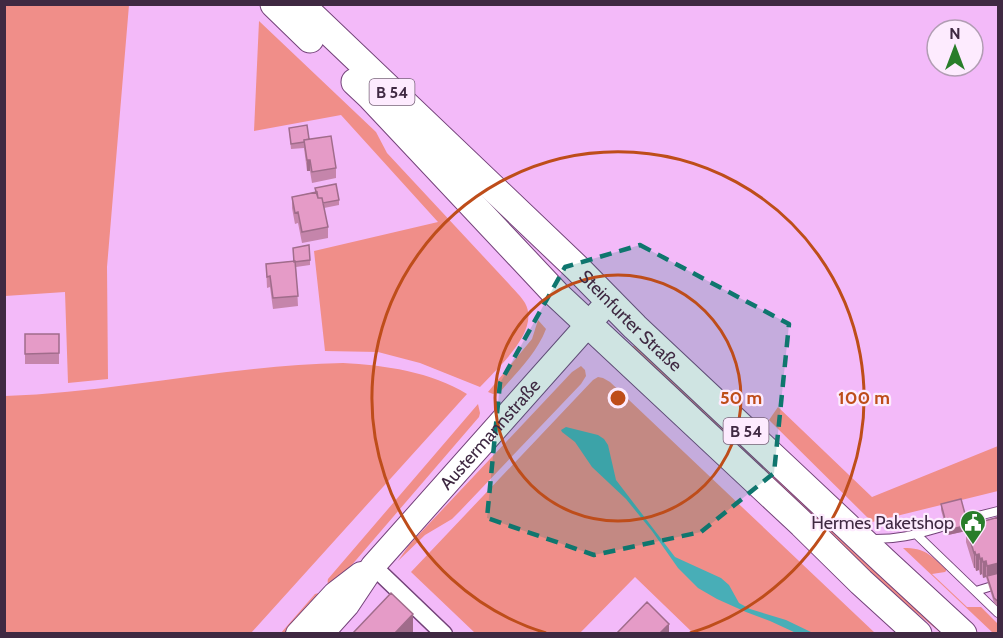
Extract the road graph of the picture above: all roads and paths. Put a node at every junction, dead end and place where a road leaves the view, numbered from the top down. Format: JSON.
{"nodes":[{"id":1,"x":274,"y":4,"type":"edge"},
{"id":2,"x":300,"y":4,"type":"edge"},
{"id":3,"x":609,"y":301,"type":"junction"},
{"id":4,"x":588,"y":324,"type":"junction"},
{"id":5,"x":999,"y":511,"type":"edge"},
{"id":6,"x":966,"y":519,"type":"edge"},
{"id":7,"x":945,"y":526,"type":"edge"},
{"id":8,"x":917,"y":535,"type":"junction"},
{"id":9,"x":861,"y":539,"type":"junction"},
{"id":10,"x":373,"y":566,"type":"junction"},
{"id":11,"x":989,"y":587,"type":"edge"},
{"id":12,"x":976,"y":591,"type":"junction"},
{"id":13,"x":999,"y":613,"type":"edge"},
{"id":14,"x":298,"y":633,"type":"edge"},
{"id":15,"x":321,"y":633,"type":"edge"},
{"id":16,"x":444,"y":633,"type":"edge"},
{"id":17,"x":918,"y":633,"type":"edge"},
{"id":18,"x":963,"y":633,"type":"edge"}],
"edges":[{"from":1,"to":4,"type":"main road","name":"Steinfurter Straße","number":"B 54"},
{"from":2,"to":3,"type":"main road","name":"Steinfurter Straße","number":"B 54"},
{"from":3,"to":4,"type":"main road","name":"Austermannstraße"},
{"from":3,"to":9,"type":"main road","name":"Steinfurter Straße","number":"B 54"},
{"from":4,"to":10,"type":"main road","name":"Austermannstraße"},
{"from":4,"to":17,"type":"main road","name":"Steinfurter Straße","number":"B 54"},
{"from":5,"to":6,"type":"lane"},
{"from":7,"to":8,"type":"lane"},
{"from":8,"to":9,"type":"lane"},
{"from":8,"to":12,"type":"lane"},
{"from":9,"to":18,"type":"main road","name":"Steinfurter Straße","number":"B 54"},
{"from":10,"to":14,"type":"main road","name":"Austermannstraße"},
{"from":10,"to":15,"type":"main road","name":"Austermannstraße"},
{"from":10,"to":16,"type":"street"},
{"from":11,"to":12,"type":"lane"},
{"from":12,"to":13,"type":"lane"}]}
